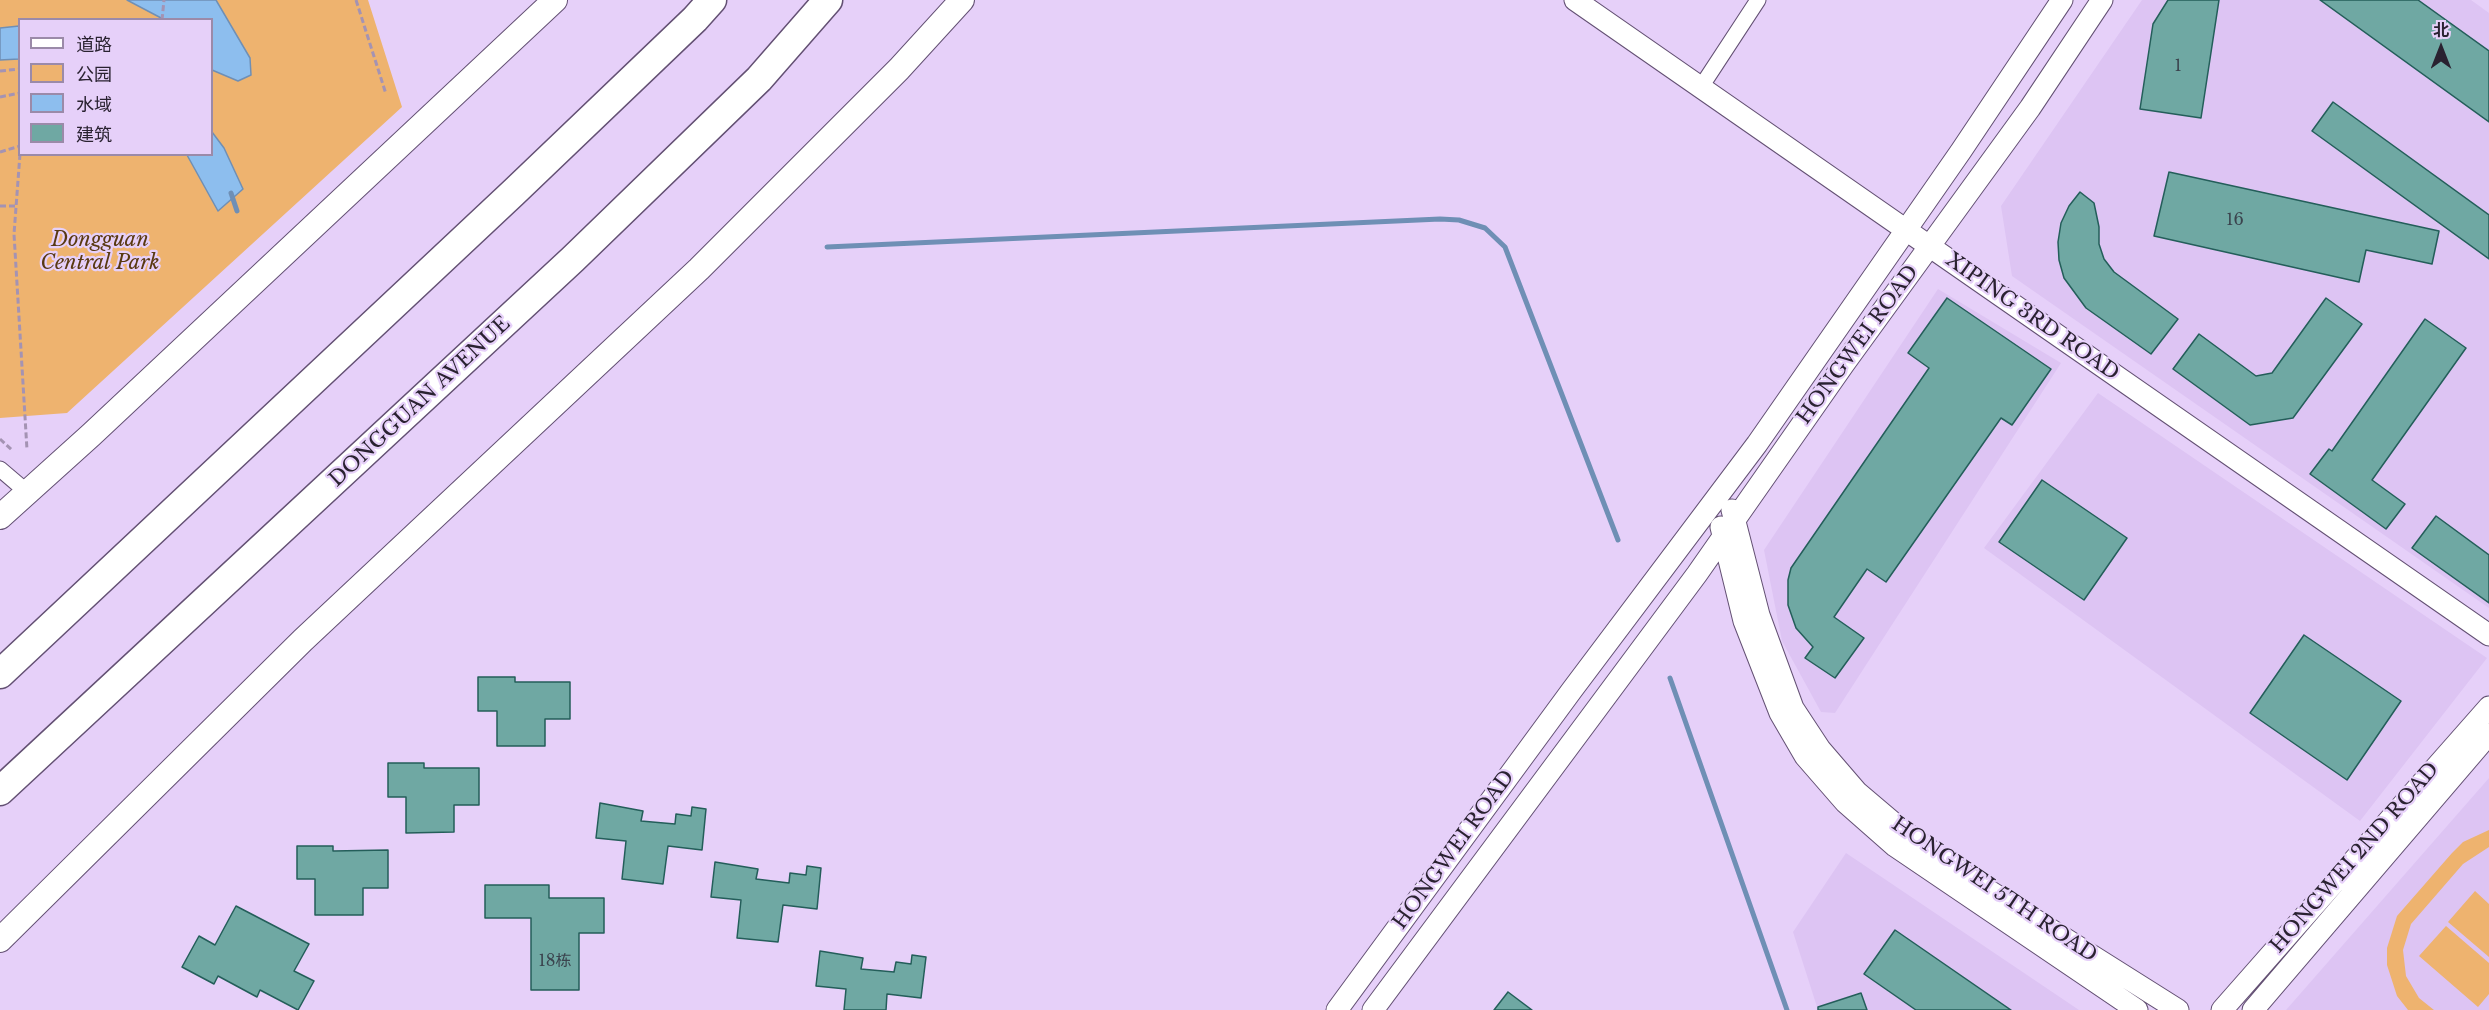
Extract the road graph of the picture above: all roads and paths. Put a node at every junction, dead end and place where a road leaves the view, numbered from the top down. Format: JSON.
{"nodes":[{"id":1,"x":164,"y":0,"type":"edge"},
{"id":2,"x":356,"y":0,"type":"edge"},
{"id":3,"x":555,"y":0,"type":"edge"},
{"id":4,"x":711,"y":0,"type":"edge"},
{"id":5,"x":828,"y":0,"type":"edge"},
{"id":6,"x":962,"y":0,"type":"edge"},
{"id":7,"x":1575,"y":0,"type":"edge"},
{"id":8,"x":1758,"y":0,"type":"edge"},
{"id":9,"x":2062,"y":0,"type":"edge"},
{"id":10,"x":2102,"y":0,"type":"edge"},
{"id":11,"x":162,"y":18,"type":"edge"},
{"id":12,"x":18,"y":69,"type":"edge"},
{"id":13,"x":0,"y":72,"type":"edge"},
{"id":14,"x":1701,"y":87,"type":"junction"},
{"id":15,"x":18,"y":93,"type":"edge"},
{"id":16,"x":386,"y":94,"type":"dead end"},
{"id":17,"x":0,"y":97,"type":"edge"},
{"id":18,"x":18,"y":147,"type":"edge"},
{"id":19,"x":0,"y":152,"type":"edge"},
{"id":20,"x":20,"y":156,"type":"edge"},
{"id":21,"x":0,"y":206,"type":"edge"},
{"id":22,"x":16,"y":206,"type":"junction"},
{"id":23,"x":1906,"y":229,"type":"junction"},
{"id":24,"x":1930,"y":246,"type":"junction"},
{"id":25,"x":0,"y":439,"type":"edge"},
{"id":26,"x":13,"y":450,"type":"dead end"},
{"id":27,"x":27,"y":450,"type":"dead end"},
{"id":28,"x":0,"y":469,"type":"edge"},
{"id":29,"x":27,"y":492,"type":"junction"},
{"id":30,"x":1721,"y":493,"type":"junction"},
{"id":31,"x":0,"y":517,"type":"edge"},
{"id":32,"x":1728,"y":526,"type":"junction"},
{"id":33,"x":2489,"y":635,"type":"edge"},
{"id":34,"x":0,"y":674,"type":"edge"},
{"id":35,"x":2489,"y":707,"type":"edge"},
{"id":36,"x":2489,"y":734,"type":"edge"},
{"id":37,"x":0,"y":791,"type":"edge"},
{"id":38,"x":0,"y":940,"type":"edge"},
{"id":39,"x":1337,"y":1010,"type":"edge"},
{"id":40,"x":1373,"y":1010,"type":"edge"},
{"id":41,"x":2137,"y":1010,"type":"edge"},
{"id":42,"x":2178,"y":1010,"type":"edge"},
{"id":43,"x":2222,"y":1010,"type":"edge"},
{"id":44,"x":2253,"y":1010,"type":"edge"}],
"edges":[{"from":1,"to":11,"type":"path"},
{"from":2,"to":16,"type":"path"},
{"from":3,"to":29,"type":"main road"},
{"from":4,"to":34,"type":"highway"},
{"from":5,"to":37,"type":"highway","name":"DONGGUAN AVENUE"},
{"from":6,"to":38,"type":"main road"},
{"from":7,"to":14,"type":"street","name":"XIPING 3RD ROAD"},
{"from":8,"to":14,"type":"street"},
{"from":9,"to":23,"type":"street","name":"HONGWEI ROAD"},
{"from":10,"to":24,"type":"street","name":"HONGWEI ROAD"},
{"from":12,"to":13,"type":"path"},
{"from":14,"to":23,"type":"street","name":"XIPING 3RD ROAD"},
{"from":15,"to":17,"type":"path"},
{"from":18,"to":19,"type":"path"},
{"from":20,"to":22,"type":"path"},
{"from":21,"to":22,"type":"path"},
{"from":22,"to":27,"type":"path"},
{"from":23,"to":24,"type":"street","name":"XIPING 3RD ROAD"},
{"from":23,"to":30,"type":"street","name":"HONGWEI ROAD"},
{"from":24,"to":32,"type":"street","name":"HONGWEI ROAD"},
{"from":24,"to":33,"type":"street","name":"XIPING 3RD ROAD"},
{"from":25,"to":26,"type":"path"},
{"from":28,"to":29,"type":"street"},
{"from":29,"to":31,"type":"main road"},
{"from":30,"to":32,"type":"street","name":"HONGWEI 5TH ROAD"},
{"from":30,"to":39,"type":"street","name":"HONGWEI ROAD"},
{"from":32,"to":40,"type":"street","name":"HONGWEI ROAD"},
{"from":32,"to":41,"type":"street","name":"HONGWEI 5TH ROAD"},
{"from":32,"to":42,"type":"street","name":"HONGWEI 5TH ROAD"},
{"from":35,"to":43,"type":"street","name":"HONGWEI 2ND ROAD"},
{"from":36,"to":44,"type":"street","name":"HONGWEI 2ND ROAD"}]}
